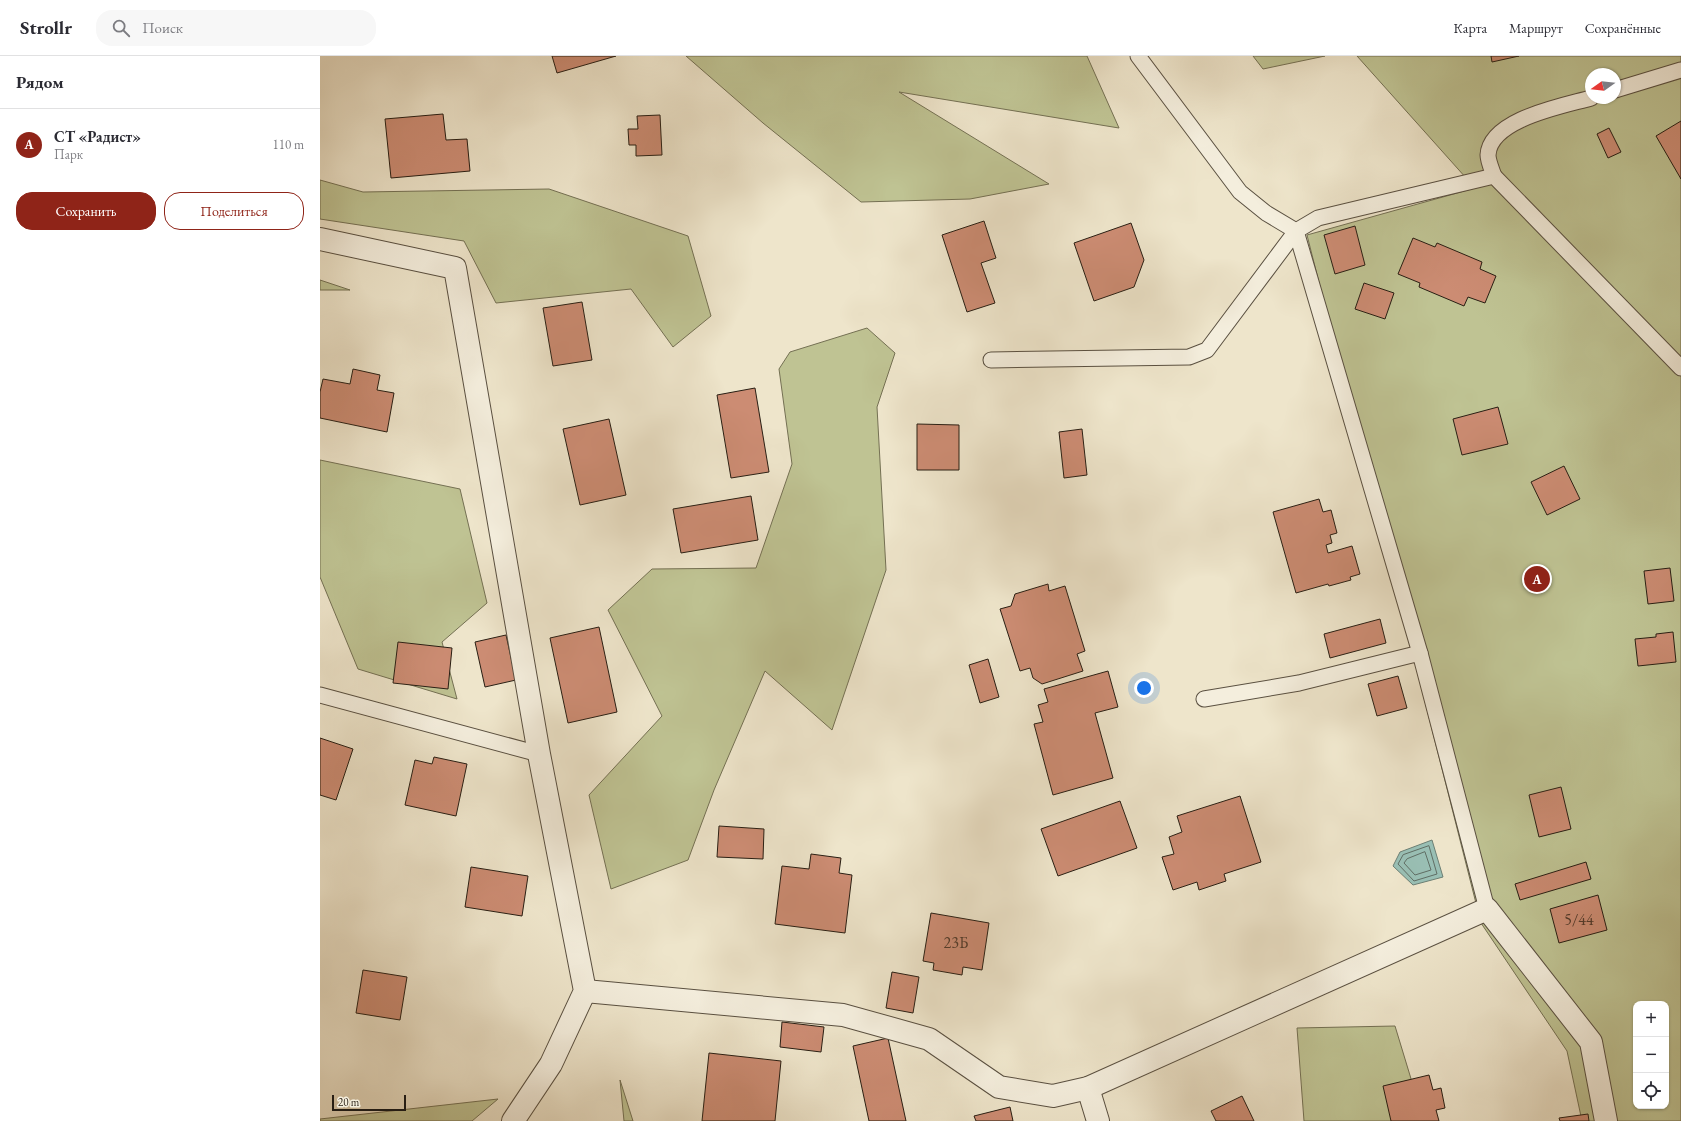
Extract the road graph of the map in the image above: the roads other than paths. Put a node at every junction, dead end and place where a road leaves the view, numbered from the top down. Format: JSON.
{"nodes":[{"id":1,"x":1138,"y":56,"type":"edge"},
{"id":2,"x":1681,"y":70,"type":"edge"},
{"id":3,"x":1621,"y":88,"type":"edge"},
{"id":4,"x":1585,"y":100,"type":"edge"},
{"id":5,"x":1494,"y":176,"type":"junction"},
{"id":6,"x":1296,"y":231,"type":"junction"},
{"id":7,"x":320,"y":239,"type":"edge"},
{"id":8,"x":991,"y":360,"type":"dead end"},
{"id":9,"x":1681,"y":368,"type":"edge"},
{"id":10,"x":1420,"y":653,"type":"junction"},
{"id":11,"x":320,"y":695,"type":"edge"},
{"id":12,"x":1204,"y":699,"type":"dead end"},
{"id":13,"x":539,"y":754,"type":"junction"},
{"id":14,"x":1487,"y":909,"type":"junction"},
{"id":15,"x":585,"y":991,"type":"junction"},
{"id":16,"x":1088,"y":1088,"type":"junction"},
{"id":17,"x":514,"y":1121,"type":"edge"},
{"id":18,"x":1098,"y":1121,"type":"edge"},
{"id":19,"x":1606,"y":1121,"type":"edge"}],
"edges":[{"from":1,"to":6,"type":"lane"},
{"from":2,"to":3,"type":"lane"},
{"from":4,"to":5,"type":"lane"},
{"from":5,"to":6,"type":"lane"},
{"from":5,"to":9,"type":"lane"},
{"from":6,"to":8,"type":"lane"},
{"from":6,"to":10,"type":"lane"},
{"from":7,"to":13,"type":"street"},
{"from":10,"to":12,"type":"lane"},
{"from":10,"to":14,"type":"lane"},
{"from":11,"to":13,"type":"lane"},
{"from":13,"to":15,"type":"street"},
{"from":14,"to":16,"type":"street"},
{"from":14,"to":19,"type":"street"},
{"from":15,"to":16,"type":"street"},
{"from":15,"to":17,"type":"street"},
{"from":16,"to":18,"type":"street"}]}
